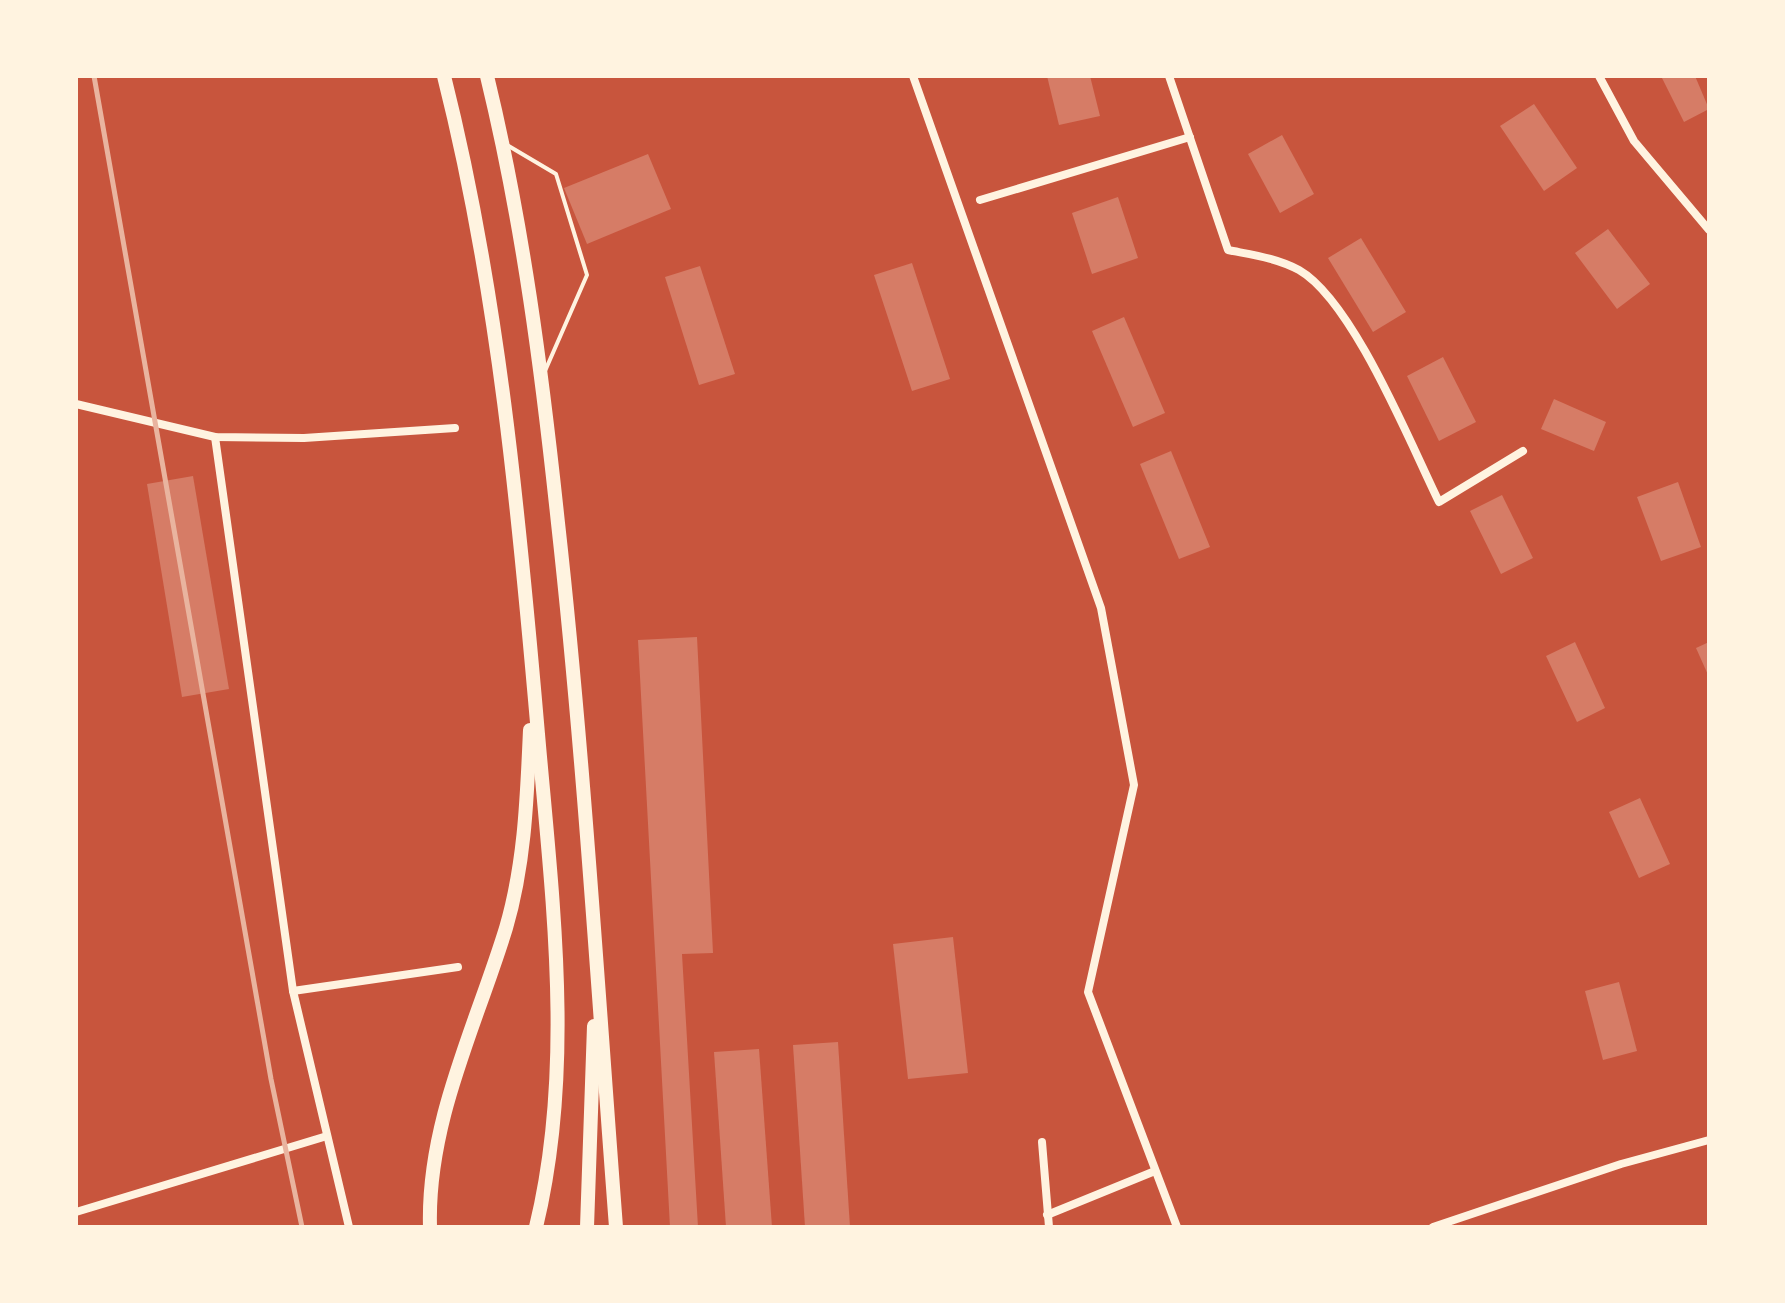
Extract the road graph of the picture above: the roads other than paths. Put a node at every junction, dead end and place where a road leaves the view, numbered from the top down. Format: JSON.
{"nodes":[{"id":1,"x":444,"y":76,"type":"edge"},
{"id":2,"x":487,"y":76,"type":"edge"},
{"id":3,"x":913,"y":76,"type":"edge"},
{"id":4,"x":1169,"y":76,"type":"edge"},
{"id":5,"x":1599,"y":76,"type":"edge"},
{"id":6,"x":1190,"y":137,"type":"junction"},
{"id":7,"x":503,"y":143,"type":"junction"},
{"id":8,"x":980,"y":200,"type":"dead end"},
{"id":9,"x":1709,"y":230,"type":"edge"},
{"id":10,"x":542,"y":376,"type":"junction"},
{"id":11,"x":76,"y":404,"type":"edge"},
{"id":12,"x":455,"y":428,"type":"dead end"},
{"id":13,"x":215,"y":437,"type":"junction"},
{"id":14,"x":1523,"y":451,"type":"dead end"},
{"id":15,"x":532,"y":673,"type":"junction"},
{"id":16,"x":596,"y":946,"type":"junction"},
{"id":17,"x":458,"y":967,"type":"dead end"},
{"id":18,"x":293,"y":991,"type":"junction"},
{"id":19,"x":327,"y":1136,"type":"junction"},
{"id":20,"x":1709,"y":1140,"type":"edge"},
{"id":21,"x":1042,"y":1142,"type":"dead end"},
{"id":22,"x":1155,"y":1171,"type":"junction"},
{"id":23,"x":76,"y":1212,"type":"edge"},
{"id":24,"x":1047,"y":1215,"type":"junction"},
{"id":25,"x":349,"y":1227,"type":"edge"},
{"id":26,"x":430,"y":1227,"type":"edge"},
{"id":27,"x":536,"y":1227,"type":"edge"},
{"id":28,"x":587,"y":1227,"type":"edge"},
{"id":29,"x":616,"y":1227,"type":"edge"},
{"id":30,"x":1049,"y":1227,"type":"edge"},
{"id":31,"x":1177,"y":1227,"type":"edge"},
{"id":32,"x":1433,"y":1227,"type":"edge"}],
"edges":[{"from":1,"to":15,"type":"highway"},
{"from":2,"to":7,"type":"highway"},
{"from":3,"to":22,"type":"street"},
{"from":4,"to":6,"type":"street"},
{"from":5,"to":9,"type":"street"},
{"from":6,"to":8,"type":"street"},
{"from":6,"to":14,"type":"street"},
{"from":7,"to":10,"type":"highway"},
{"from":7,"to":10,"type":"lane"},
{"from":10,"to":16,"type":"highway"},
{"from":11,"to":13,"type":"street"},
{"from":12,"to":13,"type":"street"},
{"from":13,"to":18,"type":"street"},
{"from":15,"to":26,"type":"highway"},
{"from":15,"to":27,"type":"highway"},
{"from":16,"to":28,"type":"highway"},
{"from":16,"to":29,"type":"highway"},
{"from":17,"to":18,"type":"street"},
{"from":18,"to":19,"type":"street"},
{"from":19,"to":23,"type":"street"},
{"from":19,"to":25,"type":"street"},
{"from":20,"to":32,"type":"street"},
{"from":21,"to":24,"type":"street"},
{"from":22,"to":24,"type":"street"},
{"from":22,"to":31,"type":"street"},
{"from":24,"to":30,"type":"street"}]}
